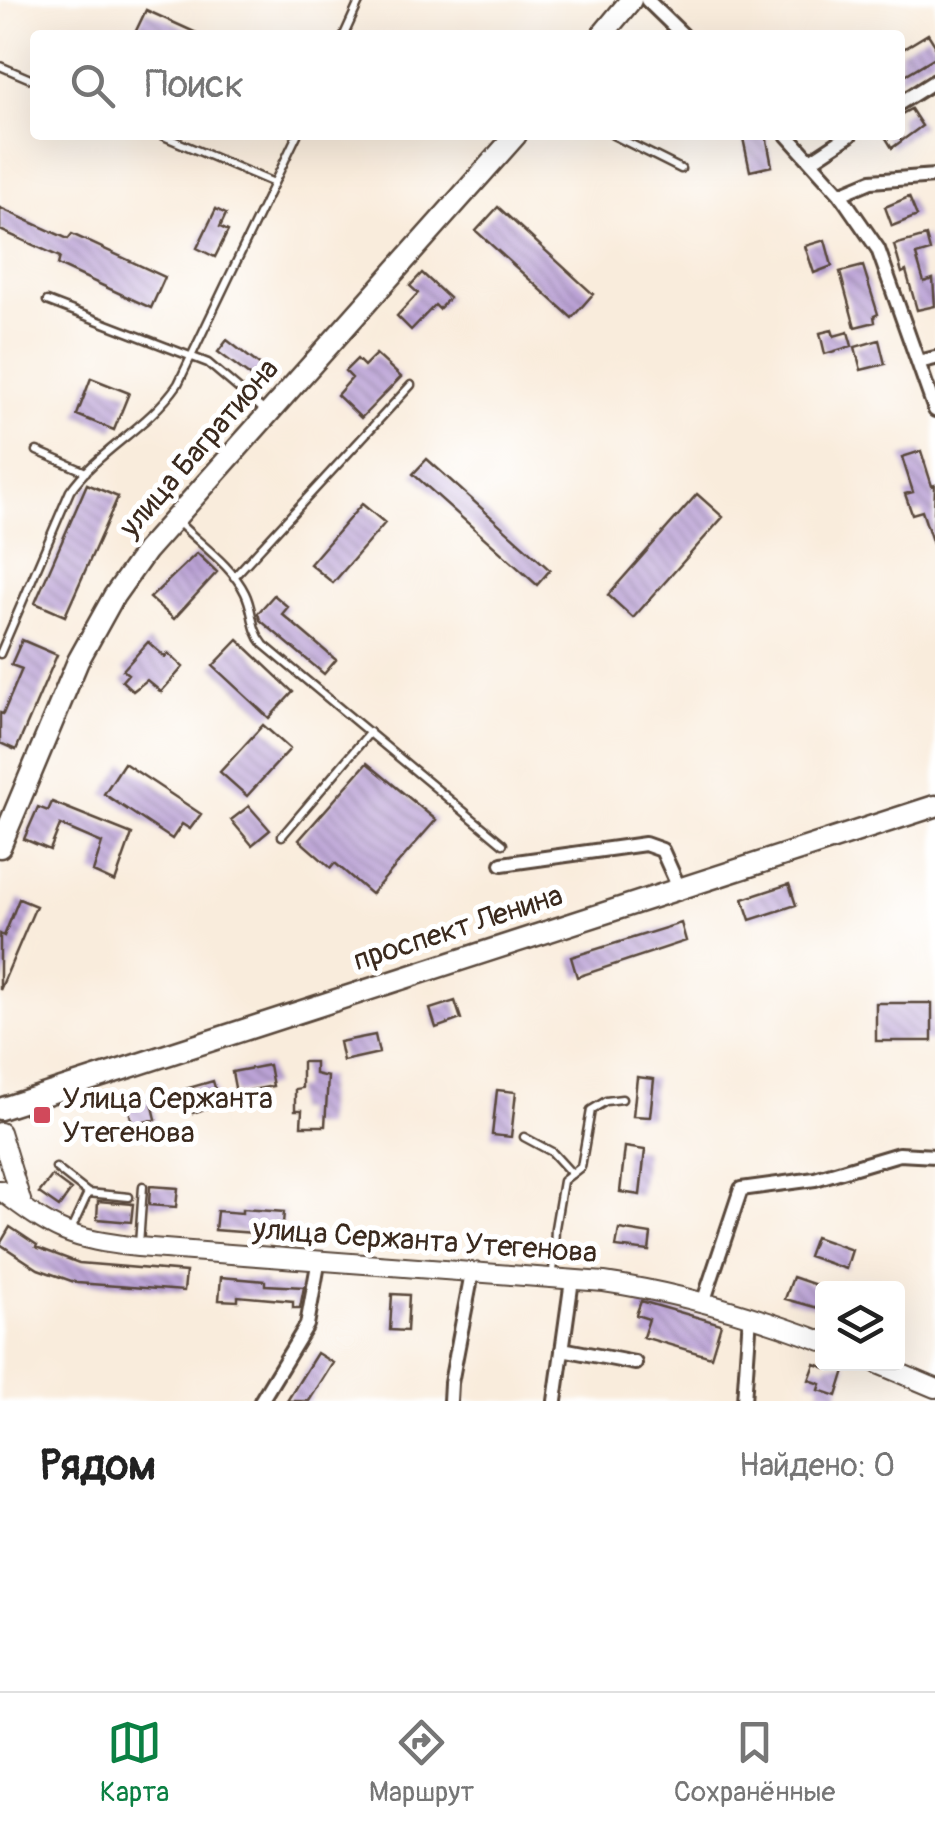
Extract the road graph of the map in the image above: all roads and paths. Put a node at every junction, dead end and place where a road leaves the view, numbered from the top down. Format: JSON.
{"nodes":[{"id":1,"x":360,"y":0,"type":"edge"},
{"id":2,"x":631,"y":0,"type":"edge"},
{"id":3,"x":647,"y":0,"type":"edge"},
{"id":4,"x":346,"y":30,"type":"edge"},
{"id":5,"x":606,"y":30,"type":"edge"},
{"id":6,"x":678,"y":30,"type":"edge"},
{"id":7,"x":0,"y":66,"type":"edge"},
{"id":8,"x":30,"y":79,"type":"edge"},
{"id":9,"x":935,"y":81,"type":"edge"},
{"id":10,"x":905,"y":100,"type":"edge"},
{"id":11,"x":173,"y":140,"type":"edge"},
{"id":12,"x":294,"y":140,"type":"edge"},
{"id":13,"x":512,"y":140,"type":"edge"},
{"id":14,"x":623,"y":140,"type":"edge"},
{"id":15,"x":791,"y":140,"type":"edge"},
{"id":16,"x":842,"y":140,"type":"edge"},
{"id":17,"x":812,"y":160,"type":"junction"},
{"id":18,"x":681,"y":169,"type":"dead end"},
{"id":19,"x":935,"y":176,"type":"edge"},
{"id":20,"x":274,"y":183,"type":"junction"},
{"id":21,"x":840,"y":194,"type":"junction"},
{"id":22,"x":47,"y":301,"type":"dead end"},
{"id":23,"x":191,"y":358,"type":"junction"},
{"id":24,"x":935,"y":358,"type":"edge"},
{"id":25,"x":919,"y":362,"type":"junction"},
{"id":26,"x":411,"y":385,"type":"dead end"},
{"id":27,"x":935,"y":410,"type":"edge"},
{"id":28,"x":268,"y":414,"type":"junction"},
{"id":29,"x":37,"y":452,"type":"dead end"},
{"id":30,"x":86,"y":472,"type":"junction"},
{"id":31,"x":175,"y":519,"type":"junction"},
{"id":32,"x":234,"y":578,"type":"junction"},
{"id":33,"x":0,"y":654,"type":"edge"},
{"id":34,"x":370,"y":732,"type":"junction"},
{"id":35,"x":935,"y":806,"type":"edge"},
{"id":36,"x":282,"y":836,"type":"dead end"},
{"id":37,"x":503,"y":844,"type":"dead end"},
{"id":38,"x":0,"y":848,"type":"edge"},
{"id":39,"x":502,"y":864,"type":"dead end"},
{"id":40,"x":679,"y":888,"type":"junction"},
{"id":41,"x":622,"y":1099,"type":"dead end"},
{"id":42,"x":0,"y":1109,"type":"edge"},
{"id":43,"x":0,"y":1132,"type":"edge"},
{"id":44,"x":524,"y":1137,"type":"dead end"},
{"id":45,"x":935,"y":1156,"type":"edge"},
{"id":46,"x":56,"y":1168,"type":"dead end"},
{"id":47,"x":572,"y":1174,"type":"junction"},
{"id":48,"x":143,"y":1186,"type":"dead end"},
{"id":49,"x":0,"y":1190,"type":"edge"},
{"id":50,"x":88,"y":1193,"type":"junction"},
{"id":51,"x":129,"y":1197,"type":"dead end"},
{"id":52,"x":23,"y":1208,"type":"junction"},
{"id":53,"x":68,"y":1235,"type":"junction"},
{"id":54,"x":138,"y":1248,"type":"junction"},
{"id":55,"x":319,"y":1259,"type":"junction"},
{"id":56,"x":472,"y":1273,"type":"junction"},
{"id":57,"x":562,"y":1279,"type":"junction"},
{"id":58,"x":704,"y":1300,"type":"junction"},
{"id":59,"x":750,"y":1315,"type":"junction"},
{"id":60,"x":815,"y":1338,"type":"edge"},
{"id":61,"x":562,"y":1349,"type":"junction"},
{"id":62,"x":635,"y":1363,"type":"dead end"},
{"id":63,"x":895,"y":1371,"type":"edge"},
{"id":64,"x":935,"y":1388,"type":"edge"},
{"id":65,"x":261,"y":1401,"type":"edge"},
{"id":66,"x":450,"y":1401,"type":"edge"},
{"id":67,"x":555,"y":1401,"type":"edge"},
{"id":68,"x":744,"y":1401,"type":"edge"}],
"edges":[{"from":1,"to":4,"type":"lane"},
{"from":2,"to":5,"type":"main road"},
{"from":3,"to":6,"type":"street"},
{"from":7,"to":8,"type":"lane"},
{"from":9,"to":10,"type":"street"},
{"from":11,"to":20,"type":"lane"},
{"from":12,"to":20,"type":"lane"},
{"from":13,"to":28,"type":"main road","name":"улица Багратиона"},
{"from":14,"to":18,"type":"lane"},
{"from":15,"to":17,"type":"street"},
{"from":16,"to":17,"type":"street"},
{"from":17,"to":21,"type":"street"},
{"from":19,"to":21,"type":"street"},
{"from":20,"to":23,"type":"lane"},
{"from":21,"to":25,"type":"street"},
{"from":22,"to":23,"type":"lane"},
{"from":23,"to":28,"type":"lane"},
{"from":23,"to":30,"type":"lane"},
{"from":24,"to":25,"type":"street"},
{"from":25,"to":27,"type":"street"},
{"from":26,"to":32,"type":"lane"},
{"from":28,"to":31,"type":"main road","name":"улица Багратиона"},
{"from":29,"to":30,"type":"lane"},
{"from":30,"to":33,"type":"lane"},
{"from":31,"to":32,"type":"lane"},
{"from":31,"to":38,"type":"main road","name":"улица Багратиона"},
{"from":32,"to":34,"type":"lane"},
{"from":34,"to":36,"type":"lane"},
{"from":34,"to":37,"type":"lane"},
{"from":35,"to":40,"type":"main road","name":"проспект Ленина"},
{"from":39,"to":40,"type":"street"},
{"from":40,"to":42,"type":"main road","name":"проспект Ленина"},
{"from":41,"to":47,"type":"lane"},
{"from":43,"to":52,"type":"main road"},
{"from":44,"to":47,"type":"lane"},
{"from":45,"to":58,"type":"street"},
{"from":46,"to":50,"type":"lane"},
{"from":47,"to":57,"type":"lane"},
{"from":48,"to":54,"type":"lane"},
{"from":49,"to":52,"type":"main road","name":"улица Сержанта Утегенова"},
{"from":50,"to":51,"type":"lane"},
{"from":50,"to":53,"type":"lane"},
{"from":52,"to":53,"type":"main road","name":"улица Сержанта Утегенова"},
{"from":53,"to":54,"type":"main road","name":"улица Сержанта Утегенова"},
{"from":54,"to":55,"type":"main road","name":"улица Сержанта Утегенова"},
{"from":55,"to":56,"type":"main road","name":"улица Сержанта Утегенова"},
{"from":55,"to":65,"type":"street"},
{"from":56,"to":57,"type":"main road","name":"улица Сержанта Утегенова"},
{"from":56,"to":66,"type":"street"},
{"from":57,"to":58,"type":"main road","name":"улица Сержанта Утегенова"},
{"from":57,"to":61,"type":"street"},
{"from":58,"to":59,"type":"main road","name":"улица Сержанта Утегенова"},
{"from":59,"to":60,"type":"main road","name":"улица Сержанта Утегенова"},
{"from":59,"to":68,"type":"street"},
{"from":61,"to":62,"type":"street"},
{"from":61,"to":67,"type":"street"},
{"from":63,"to":64,"type":"main road"}]}
